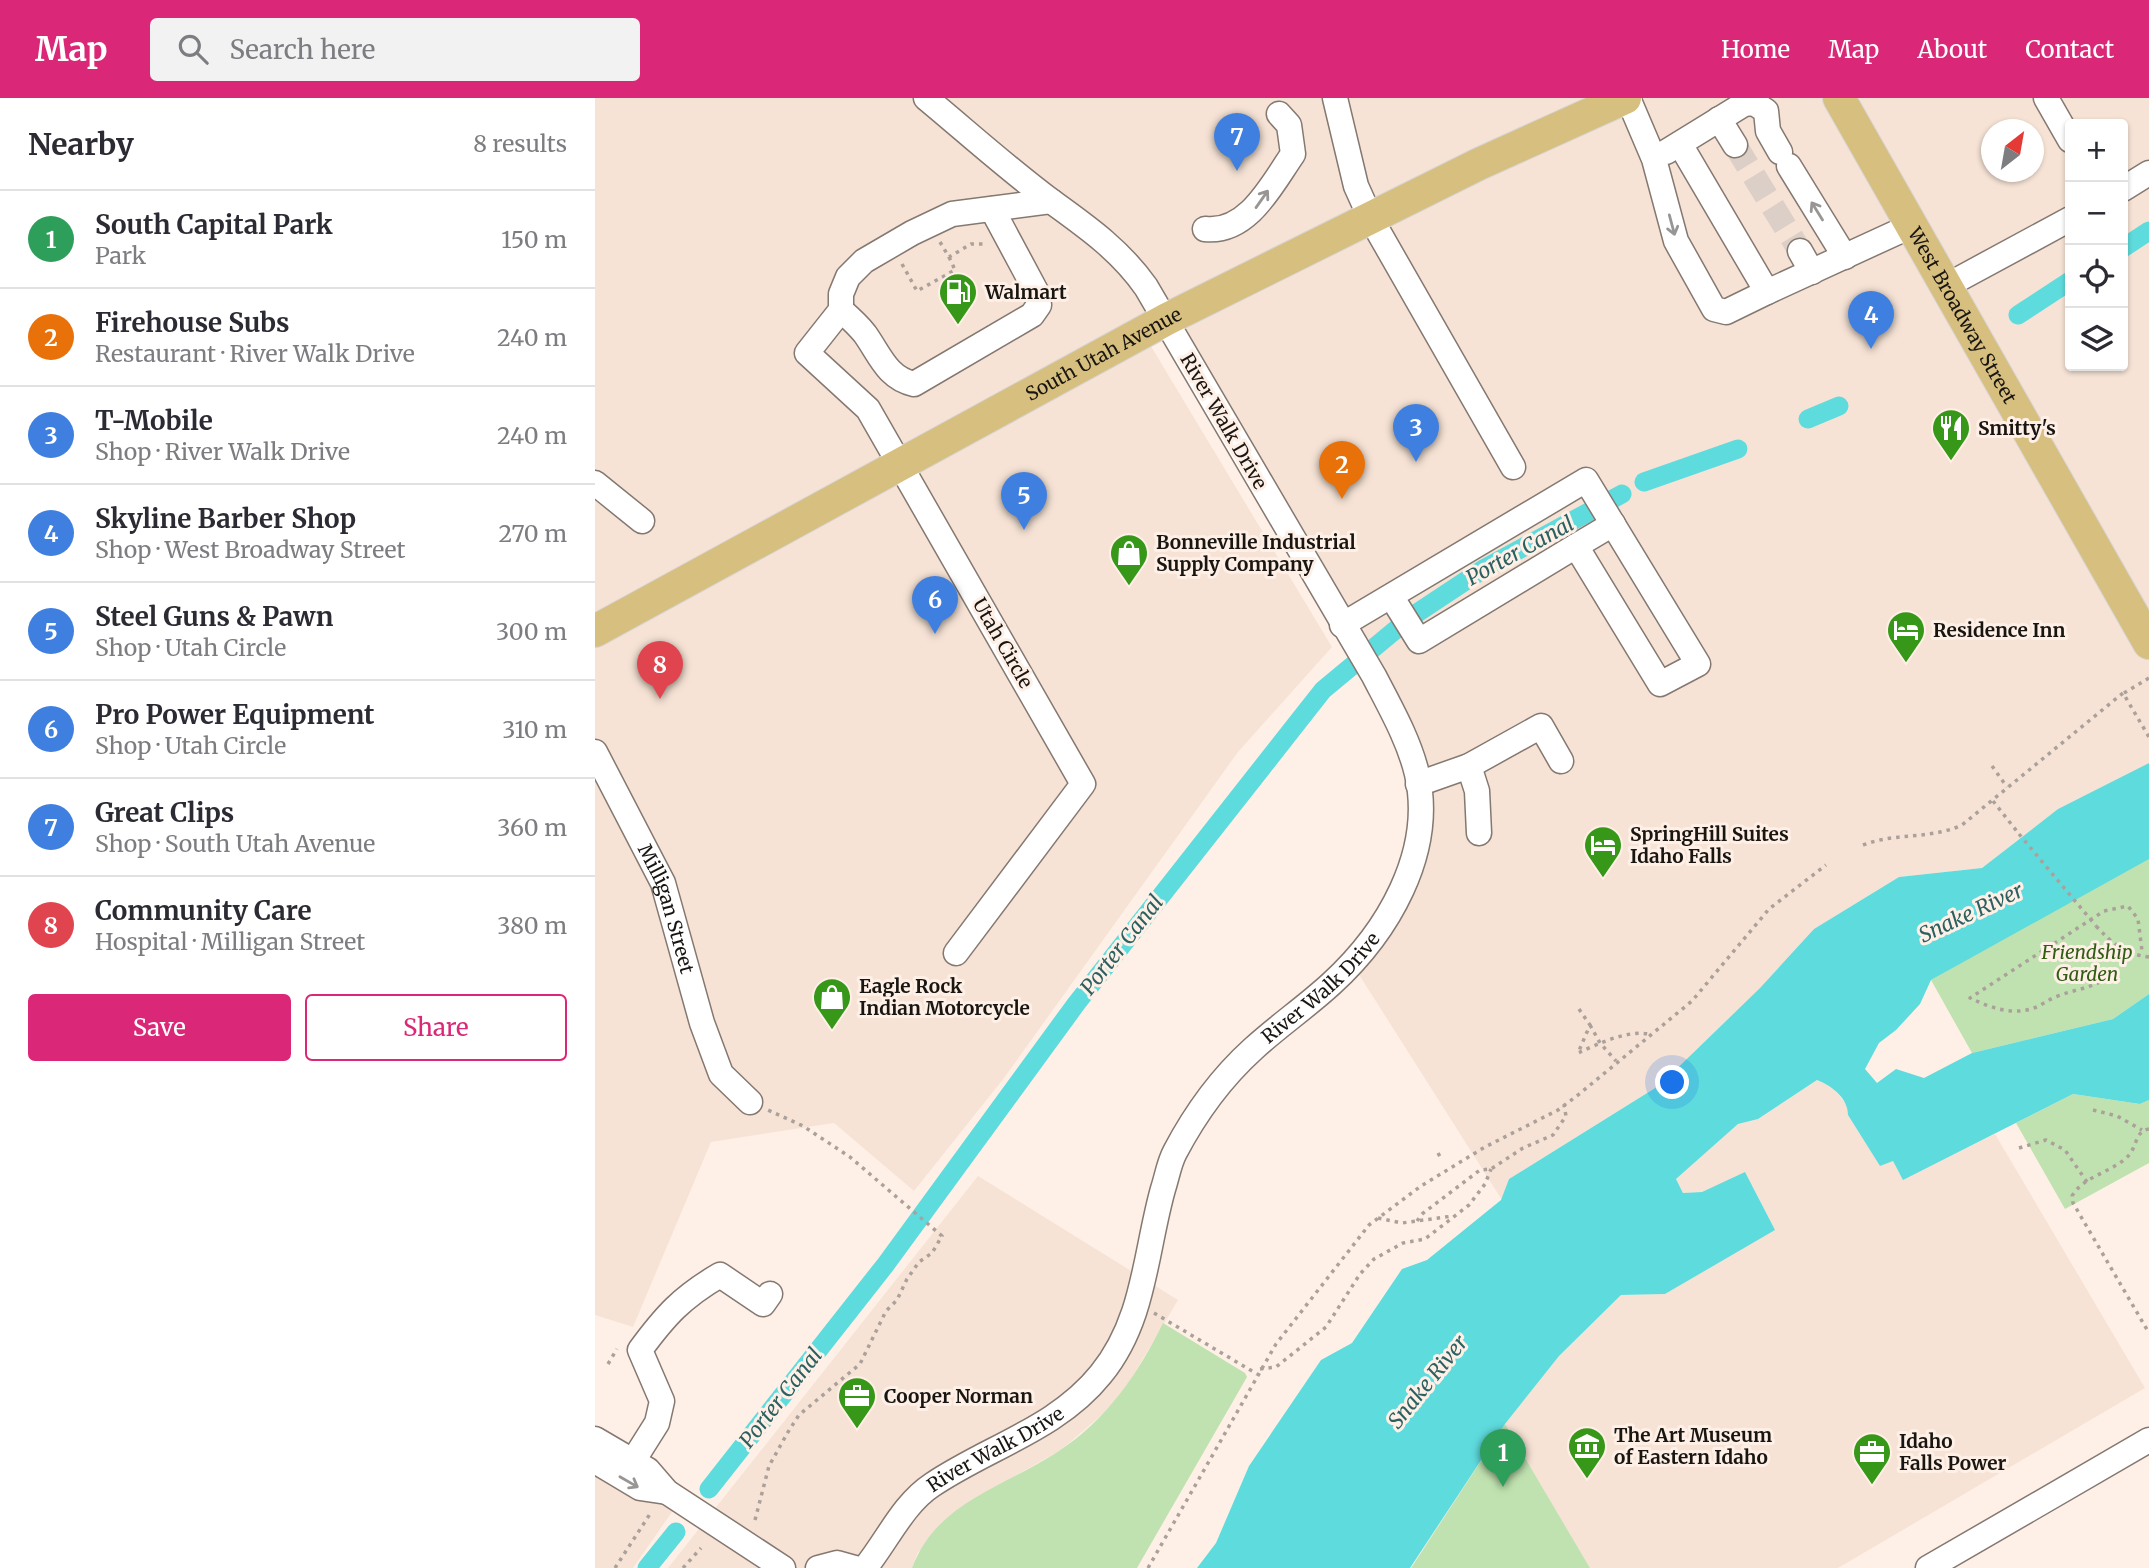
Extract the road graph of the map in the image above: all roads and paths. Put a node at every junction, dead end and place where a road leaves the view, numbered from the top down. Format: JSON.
{"nodes":[{"id":1,"x":926,"y":98,"type":"edge"},
{"id":2,"x":1335,"y":98,"type":"edge"},
{"id":3,"x":1626,"y":98,"type":"edge"},
{"id":4,"x":1839,"y":98,"type":"edge"},
{"id":5,"x":2046,"y":98,"type":"edge"},
{"id":6,"x":1279,"y":114,"type":"dead end"},
{"id":7,"x":1719,"y":119,"type":"junction"},
{"id":8,"x":2065,"y":131,"type":"edge"},
{"id":9,"x":1680,"y":144,"type":"junction"},
{"id":10,"x":1735,"y":145,"type":"tunnel mouth"},
{"id":11,"x":1654,"y":159,"type":"junction"},
{"id":12,"x":2148,"y":176,"type":"edge"},
{"id":13,"x":2128,"y":186,"type":"edge"},
{"id":14,"x":1051,"y":201,"type":"junction"},
{"id":15,"x":992,"y":209,"type":"junction"},
{"id":16,"x":1370,"y":218,"type":"junction"},
{"id":17,"x":2065,"y":222,"type":"edge"},
{"id":18,"x":1913,"y":225,"type":"junction"},
{"id":19,"x":1205,"y":229,"type":"dead end"},
{"id":20,"x":929,"y":244,"type":"dead end"},
{"id":21,"x":989,"y":244,"type":"dead end"},
{"id":22,"x":1800,"y":251,"type":"tunnel mouth"},
{"id":23,"x":910,"y":256,"type":"dead end"},
{"id":24,"x":949,"y":257,"type":"junction"},
{"id":25,"x":1845,"y":257,"type":"junction"},
{"id":26,"x":1812,"y":272,"type":"junction"},
{"id":27,"x":1948,"y":285,"type":"junction"},
{"id":28,"x":1767,"y":292,"type":"junction"},
{"id":29,"x":841,"y":310,"type":"junction"},
{"id":30,"x":1167,"y":319,"type":"junction"},
{"id":31,"x":902,"y":466,"type":"junction"},
{"id":32,"x":1513,"y":467,"type":"dead end"},
{"id":33,"x":595,"y":483,"type":"edge"},
{"id":34,"x":642,"y":521,"type":"dead end"},
{"id":35,"x":1612,"y":524,"type":"junction"},
{"id":36,"x":1576,"y":546,"type":"junction"},
{"id":37,"x":1391,"y":596,"type":"junction"},
{"id":38,"x":595,"y":631,"type":"edge"},
{"id":39,"x":1346,"y":631,"type":"junction"},
{"id":40,"x":2148,"y":637,"type":"edge"},
{"id":41,"x":2149,"y":678,"type":"edge"},
{"id":42,"x":2123,"y":693,"type":"junction"},
{"id":43,"x":2149,"y":737,"type":"edge"},
{"id":44,"x":595,"y":752,"type":"edge"},
{"id":45,"x":1561,"y":761,"type":"dead end"},
{"id":46,"x":1469,"y":766,"type":"junction"},
{"id":47,"x":1992,"y":766,"type":"dead end"},
{"id":48,"x":1418,"y":784,"type":"junction"},
{"id":49,"x":2008,"y":788,"type":"junction"},
{"id":50,"x":1993,"y":801,"type":"junction"},
{"id":51,"x":1479,"y":833,"type":"dead end"},
{"id":52,"x":1863,"y":845,"type":"dead end"},
{"id":53,"x":1826,"y":865,"type":"dead end"},
{"id":54,"x":2142,"y":951,"type":"dead end"},
{"id":55,"x":956,"y":953,"type":"dead end"},
{"id":56,"x":2149,"y":957,"type":"edge"},
{"id":57,"x":2100,"y":982,"type":"dead end"},
{"id":58,"x":1579,"y":1009,"type":"dead end"},
{"id":59,"x":1590,"y":1025,"type":"junction"},
{"id":60,"x":1650,"y":1034,"type":"junction"},
{"id":61,"x":1599,"y":1043,"type":"junction"},
{"id":62,"x":1616,"y":1061,"type":"junction"},
{"id":63,"x":750,"y":1102,"type":"joint"},
{"id":64,"x":1564,"y":1105,"type":"junction"},
{"id":65,"x":2093,"y":1110,"type":"dead end"},
{"id":66,"x":2149,"y":1129,"type":"edge"},
{"id":67,"x":2142,"y":1130,"type":"junction"},
{"id":68,"x":2019,"y":1148,"type":"dead end"},
{"id":69,"x":1438,"y":1153,"type":"dead end"},
{"id":70,"x":1443,"y":1160,"type":"dead end"},
{"id":71,"x":1491,"y":1169,"type":"junction"},
{"id":72,"x":2087,"y":1182,"type":"junction"},
{"id":73,"x":1453,"y":1216,"type":"junction"},
{"id":74,"x":1378,"y":1218,"type":"junction"},
{"id":75,"x":1417,"y":1222,"type":"junction"},
{"id":76,"x":771,"y":1294,"type":"dead end"},
{"id":77,"x":1148,"y":1311,"type":"dead end"},
{"id":78,"x":2149,"y":1333,"type":"edge"},
{"id":79,"x":617,"y":1349,"type":"dead end"},
{"id":80,"x":608,"y":1364,"type":"dead end"},
{"id":81,"x":1260,"y":1369,"type":"junction"},
{"id":82,"x":1257,"y":1374,"type":"junction"},
{"id":83,"x":595,"y":1439,"type":"edge"},
{"id":84,"x":2149,"y":1440,"type":"edge"},
{"id":85,"x":595,"y":1461,"type":"edge"},
{"id":86,"x":633,"y":1461,"type":"junction"},
{"id":87,"x":674,"y":1497,"type":"junction"},
{"id":88,"x":650,"y":1514,"type":"dead end"},
{"id":89,"x":755,"y":1520,"type":"dead end"},
{"id":90,"x":701,"y":1548,"type":"dead end"},
{"id":91,"x":615,"y":1568,"type":"edge"},
{"id":92,"x":683,"y":1568,"type":"edge"},
{"id":93,"x":783,"y":1568,"type":"edge"},
{"id":94,"x":818,"y":1568,"type":"edge"},
{"id":95,"x":855,"y":1568,"type":"edge"},
{"id":96,"x":865,"y":1568,"type":"edge"},
{"id":97,"x":1148,"y":1568,"type":"edge"},
{"id":98,"x":1928,"y":1568,"type":"edge"}],
"edges":[{"from":1,"to":14,"type":"street","name":"River Walk Drive"},
{"from":2,"to":16,"type":"street"},
{"from":3,"to":11,"type":"street"},
{"from":3,"to":16,"type":"main road","name":"South Utah Avenue"},
{"from":4,"to":18,"type":"main road","name":"West Broadway Street"},
{"from":5,"to":8,"type":"street"},
{"from":19,"to":6,"type":"street","one_way":true},
{"from":7,"to":9,"type":"street"},
{"from":7,"to":10,"type":"street"},
{"from":25,"to":7,"type":"street","one_way":true},
{"from":9,"to":11,"type":"street"},
{"from":9,"to":28,"type":"street"},
{"from":11,"to":28,"type":"street","one_way":true},
{"from":12,"to":13,"type":"street"},
{"from":14,"to":15,"type":"street"},
{"from":14,"to":30,"type":"street","name":"River Walk Drive"},
{"from":15,"to":29,"type":"street"},
{"from":15,"to":29,"type":"street"},
{"from":16,"to":30,"type":"main road","name":"South Utah Avenue"},
{"from":16,"to":32,"type":"street"},
{"from":17,"to":27,"type":"street"},
{"from":18,"to":25,"type":"street"},
{"from":18,"to":27,"type":"main road","name":"West Broadway Street"},
{"from":20,"to":24,"type":"path"},
{"from":21,"to":24,"type":"path"},
{"from":22,"to":26,"type":"street"},
{"from":23,"to":24,"type":"path"},
{"from":25,"to":26,"type":"street"},
{"from":26,"to":28,"type":"street"},
{"from":27,"to":40,"type":"main road","name":"West Broadway Street"},
{"from":29,"to":31,"type":"street","name":"Utah Circle"},
{"from":30,"to":31,"type":"main road","name":"South Utah Avenue"},
{"from":30,"to":39,"type":"street","name":"River Walk Drive"},
{"from":31,"to":38,"type":"main road","name":"South Utah Avenue"},
{"from":31,"to":55,"type":"street","name":"Utah Circle"},
{"from":33,"to":34,"type":"street"},
{"from":35,"to":36,"type":"street"},
{"from":35,"to":36,"type":"street"},
{"from":35,"to":37,"type":"street"},
{"from":36,"to":37,"type":"street"},
{"from":37,"to":39,"type":"street"},
{"from":39,"to":48,"type":"street","name":"River Walk Drive"},
{"from":41,"to":42,"type":"path"},
{"from":42,"to":43,"type":"path"},
{"from":42,"to":49,"type":"path"},
{"from":44,"to":63,"type":"street","name":"Milligan Street"},
{"from":45,"to":46,"type":"street"},
{"from":46,"to":48,"type":"street"},
{"from":46,"to":51,"type":"street"},
{"from":47,"to":49,"type":"path"},
{"from":48,"to":96,"type":"street","name":"River Walk Drive"},
{"from":49,"to":50,"type":"path"},
{"from":50,"to":52,"type":"path"},
{"from":50,"to":56,"type":"path","bridge":true},
{"from":53,"to":60,"type":"path"},
{"from":54,"to":57,"type":"path"},
{"from":58,"to":59,"type":"path"},
{"from":59,"to":61,"type":"path"},
{"from":59,"to":61,"type":"path"},
{"from":60,"to":61,"type":"path"},
{"from":60,"to":62,"type":"path"},
{"from":61,"to":62,"type":"path"},
{"from":62,"to":64,"type":"path"},
{"from":63,"to":89,"type":"path"},
{"from":64,"to":71,"type":"path"},
{"from":64,"to":74,"type":"path"},
{"from":65,"to":67,"type":"path"},
{"from":66,"to":67,"type":"path"},
{"from":67,"to":72,"type":"path"},
{"from":68,"to":72,"type":"path"},
{"from":69,"to":70,"type":"path"},
{"from":71,"to":73,"type":"path"},
{"from":71,"to":75,"type":"path"},
{"from":72,"to":78,"type":"path"},
{"from":73,"to":75,"type":"path"},
{"from":73,"to":81,"type":"path"},
{"from":74,"to":75,"type":"path"},
{"from":74,"to":81,"type":"path"},
{"from":76,"to":86,"type":"street"},
{"from":77,"to":82,"type":"path"},
{"from":79,"to":80,"type":"path"},
{"from":81,"to":82,"type":"path"},
{"from":82,"to":97,"type":"path"},
{"from":83,"to":86,"type":"street"},
{"from":84,"to":98,"type":"street"},
{"from":85,"to":87,"type":"street","one_way":true},
{"from":86,"to":87,"type":"street"},
{"from":87,"to":93,"type":"street"},
{"from":88,"to":91,"type":"path"},
{"from":90,"to":92,"type":"path"},
{"from":94,"to":95,"type":"street"}]}
